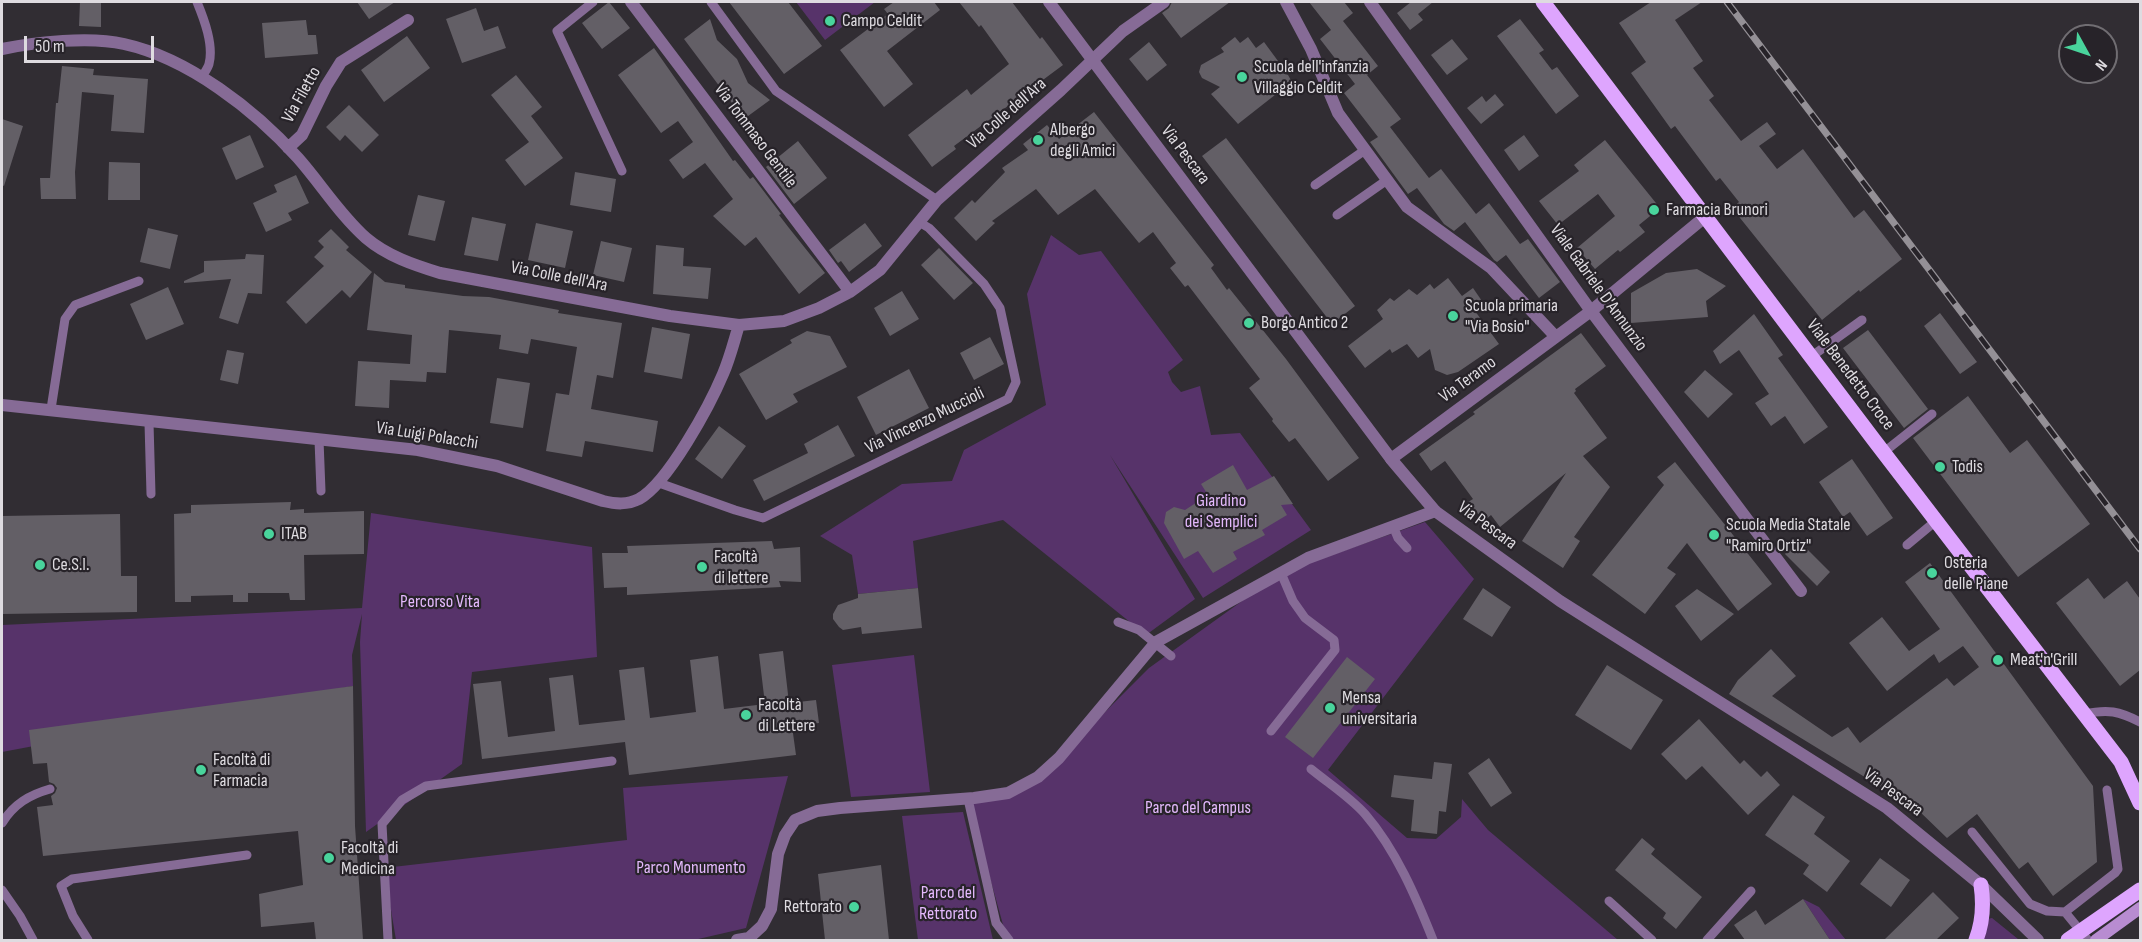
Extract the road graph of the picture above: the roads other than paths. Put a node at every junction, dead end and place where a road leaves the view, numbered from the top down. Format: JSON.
{"nodes":[{"id":1,"x":196,"y":2,"type":"edge"},
{"id":2,"x":593,"y":2,"type":"edge"},
{"id":3,"x":632,"y":2,"type":"edge"},
{"id":4,"x":711,"y":2,"type":"edge"},
{"id":5,"x":1049,"y":2,"type":"edge"},
{"id":6,"x":1164,"y":2,"type":"edge"},
{"id":7,"x":1286,"y":2,"type":"edge"},
{"id":8,"x":1370,"y":2,"type":"edge"},
{"id":9,"x":1543,"y":2,"type":"edge"},
{"id":10,"x":408,"y":20,"type":"dead end"},
{"id":11,"x":2,"y":49,"type":"edge"},
{"id":12,"x":1091,"y":60,"type":"junction"},
{"id":13,"x":202,"y":77,"type":"junction"},
{"id":14,"x":288,"y":148,"type":"junction"},
{"id":15,"x":1365,"y":150,"type":"junction"},
{"id":16,"x":622,"y":171,"type":"dead end"},
{"id":17,"x":1387,"y":180,"type":"junction"},
{"id":18,"x":1315,"y":185,"type":"dead end"},
{"id":19,"x":937,"y":200,"type":"junction"},
{"id":20,"x":1337,"y":215,"type":"dead end"},
{"id":21,"x":1706,"y":216,"type":"junction"},
{"id":22,"x":919,"y":222,"type":"junction"},
{"id":23,"x":139,"y":281,"type":"dead end"},
{"id":24,"x":850,"y":292,"type":"junction"},
{"id":25,"x":1591,"y":311,"type":"junction"},
{"id":26,"x":1862,"y":320,"type":"dead end"},
{"id":27,"x":739,"y":325,"type":"junction"},
{"id":28,"x":1556,"y":337,"type":"junction"},
{"id":29,"x":1812,"y":356,"type":"junction"},
{"id":30,"x":2,"y":405,"type":"edge"},
{"id":31,"x":51,"y":409,"type":"junction"},
{"id":32,"x":1932,"y":414,"type":"dead end"},
{"id":33,"x":149,"y":423,"type":"junction"},
{"id":34,"x":319,"y":440,"type":"junction"},
{"id":35,"x":1884,"y":452,"type":"junction"},
{"id":36,"x":1391,"y":459,"type":"junction"},
{"id":37,"x":659,"y":483,"type":"junction"},
{"id":38,"x":321,"y":491,"type":"dead end"},
{"id":39,"x":152,"y":494,"type":"dead end"},
{"id":40,"x":1435,"y":511,"type":"junction"},
{"id":41,"x":1937,"y":520,"type":"junction"},
{"id":42,"x":1393,"y":526,"type":"junction"},
{"id":43,"x":1907,"y":545,"type":"dead end"},
{"id":44,"x":1407,"y":548,"type":"dead end"},
{"id":45,"x":1281,"y":573,"type":"junction"},
{"id":46,"x":1801,"y":591,"type":"dead end"},
{"id":47,"x":1118,"y":622,"type":"dead end"},
{"id":48,"x":1156,"y":642,"type":"junction"},
{"id":49,"x":1171,"y":656,"type":"dead end"},
{"id":50,"x":2084,"y":714,"type":"junction"},
{"id":51,"x":2140,"y":722,"type":"edge"},
{"id":52,"x":1271,"y":731,"type":"dead end"},
{"id":53,"x":612,"y":762,"type":"dead end"},
{"id":54,"x":1311,"y":769,"type":"dead end"},
{"id":55,"x":2126,"y":770,"type":"junction"},
{"id":56,"x":2140,"y":784,"type":"edge"},
{"id":57,"x":50,"y":789,"type":"dead end"},
{"id":58,"x":2107,"y":790,"type":"dead end"},
{"id":59,"x":968,"y":799,"type":"junction"},
{"id":60,"x":2140,"y":803,"type":"edge"},
{"id":61,"x":2,"y":823,"type":"edge"},
{"id":62,"x":1972,"y":832,"type":"dead end"},
{"id":63,"x":247,"y":855,"type":"dead end"},
{"id":64,"x":1981,"y":885,"type":"junction"},
{"id":65,"x":2,"y":890,"type":"edge"},
{"id":66,"x":2140,"y":890,"type":"edge"},
{"id":67,"x":1751,"y":891,"type":"dead end"},
{"id":68,"x":1609,"y":901,"type":"dead end"},
{"id":69,"x":2140,"y":908,"type":"edge"},
{"id":70,"x":2065,"y":912,"type":"junction"},
{"id":71,"x":2100,"y":939,"type":"edge"},
{"id":72,"x":33,"y":940,"type":"edge"},
{"id":73,"x":88,"y":940,"type":"edge"},
{"id":74,"x":388,"y":940,"type":"edge"},
{"id":75,"x":740,"y":940,"type":"edge"},
{"id":76,"x":1009,"y":940,"type":"edge"},
{"id":77,"x":1433,"y":940,"type":"edge"},
{"id":78,"x":1652,"y":940,"type":"edge"},
{"id":79,"x":1707,"y":940,"type":"edge"},
{"id":80,"x":1976,"y":940,"type":"edge"},
{"id":81,"x":2038,"y":940,"type":"edge"},
{"id":82,"x":2068,"y":940,"type":"edge"},
{"id":83,"x":2088,"y":940,"type":"edge"}],
"edges":[{"from":1,"to":13,"type":"lane"},
{"from":2,"to":16,"type":"lane"},
{"from":3,"to":24,"type":"street","name":"Via Tommaso Gentile"},
{"from":4,"to":19,"type":"lane"},
{"from":5,"to":12,"type":"street","name":"Via Pescara"},
{"from":6,"to":12,"type":"street","name":"Via Colle dell'Ara"},
{"from":7,"to":15,"type":"street"},
{"from":8,"to":25,"type":"street","name":"Viale Gabriele D'Annunzio"},
{"from":9,"to":21,"type":"main road","name":"Viale Benedetto Croce"},
{"from":10,"to":14,"type":"street","name":"Via Filetto"},
{"from":11,"to":13,"type":"street","name":"Via Colle dell'Ara"},
{"from":12,"to":19,"type":"street","name":"Via Colle dell'Ara"},
{"from":12,"to":36,"type":"street","name":"Via Pescara"},
{"from":13,"to":14,"type":"street","name":"Via Colle dell'Ara"},
{"from":14,"to":27,"type":"street","name":"Via Colle dell'Ara"},
{"from":15,"to":17,"type":"street"},
{"from":15,"to":18,"type":"lane"},
{"from":17,"to":20,"type":"lane"},
{"from":17,"to":28,"type":"street"},
{"from":19,"to":22,"type":"street","name":"Via Colle dell'Ara"},
{"from":21,"to":25,"type":"street","name":"Via Teramo"},
{"from":21,"to":29,"type":"main road","name":"Viale Benedetto Croce"},
{"from":22,"to":24,"type":"street","name":"Via Colle dell'Ara"},
{"from":22,"to":37,"type":"lane","name":"Via Vincenzo Muccioli"},
{"from":23,"to":31,"type":"lane"},
{"from":24,"to":27,"type":"street","name":"Via Colle dell'Ara"},
{"from":25,"to":28,"type":"street","name":"Via Teramo"},
{"from":25,"to":46,"type":"street","name":"Viale Gabriele D'Annunzio"},
{"from":26,"to":29,"type":"lane"},
{"from":27,"to":37,"type":"street","name":"Via Luigi Polacchi"},
{"from":28,"to":36,"type":"street","name":"Via Teramo"},
{"from":29,"to":35,"type":"main road","name":"Viale Benedetto Croce"},
{"from":30,"to":31,"type":"street","name":"Via Luigi Polacchi"},
{"from":31,"to":33,"type":"street","name":"Via Luigi Polacchi"},
{"from":32,"to":35,"type":"lane"},
{"from":33,"to":34,"type":"street","name":"Via Luigi Polacchi"},
{"from":33,"to":39,"type":"lane"},
{"from":34,"to":37,"type":"street","name":"Via Luigi Polacchi"},
{"from":34,"to":38,"type":"lane"},
{"from":35,"to":41,"type":"main road","name":"Viale Benedetto Croce"},
{"from":36,"to":40,"type":"street","name":"Via Pescara"},
{"from":40,"to":42,"type":"street"},
{"from":40,"to":64,"type":"street","name":"Via Pescara"},
{"from":41,"to":43,"type":"lane"},
{"from":41,"to":50,"type":"main road","name":"Viale Benedetto Croce"},
{"from":42,"to":44,"type":"lane"},
{"from":42,"to":45,"type":"street"},
{"from":45,"to":48,"type":"street"},
{"from":45,"to":52,"type":"lane"},
{"from":47,"to":48,"type":"lane"},
{"from":48,"to":49,"type":"lane"},
{"from":48,"to":59,"type":"street"},
{"from":50,"to":51,"type":"lane"},
{"from":50,"to":55,"type":"main road","name":"Viale Benedetto Croce"},
{"from":53,"to":74,"type":"lane"},
{"from":54,"to":77,"type":"lane"},
{"from":55,"to":56,"type":"main road"},
{"from":55,"to":60,"type":"main road"},
{"from":57,"to":61,"type":"lane"},
{"from":58,"to":70,"type":"lane"},
{"from":59,"to":75,"type":"street"},
{"from":59,"to":76,"type":"lane"},
{"from":62,"to":70,"type":"lane"},
{"from":63,"to":73,"type":"lane"},
{"from":64,"to":80,"type":"main road"},
{"from":64,"to":81,"type":"street","name":"Via Pescara"},
{"from":65,"to":72,"type":"lane"},
{"from":66,"to":82,"type":"main road"},
{"from":67,"to":79,"type":"lane"},
{"from":68,"to":78,"type":"lane"},
{"from":69,"to":71,"type":"main road"},
{"from":70,"to":83,"type":"lane"}]}
